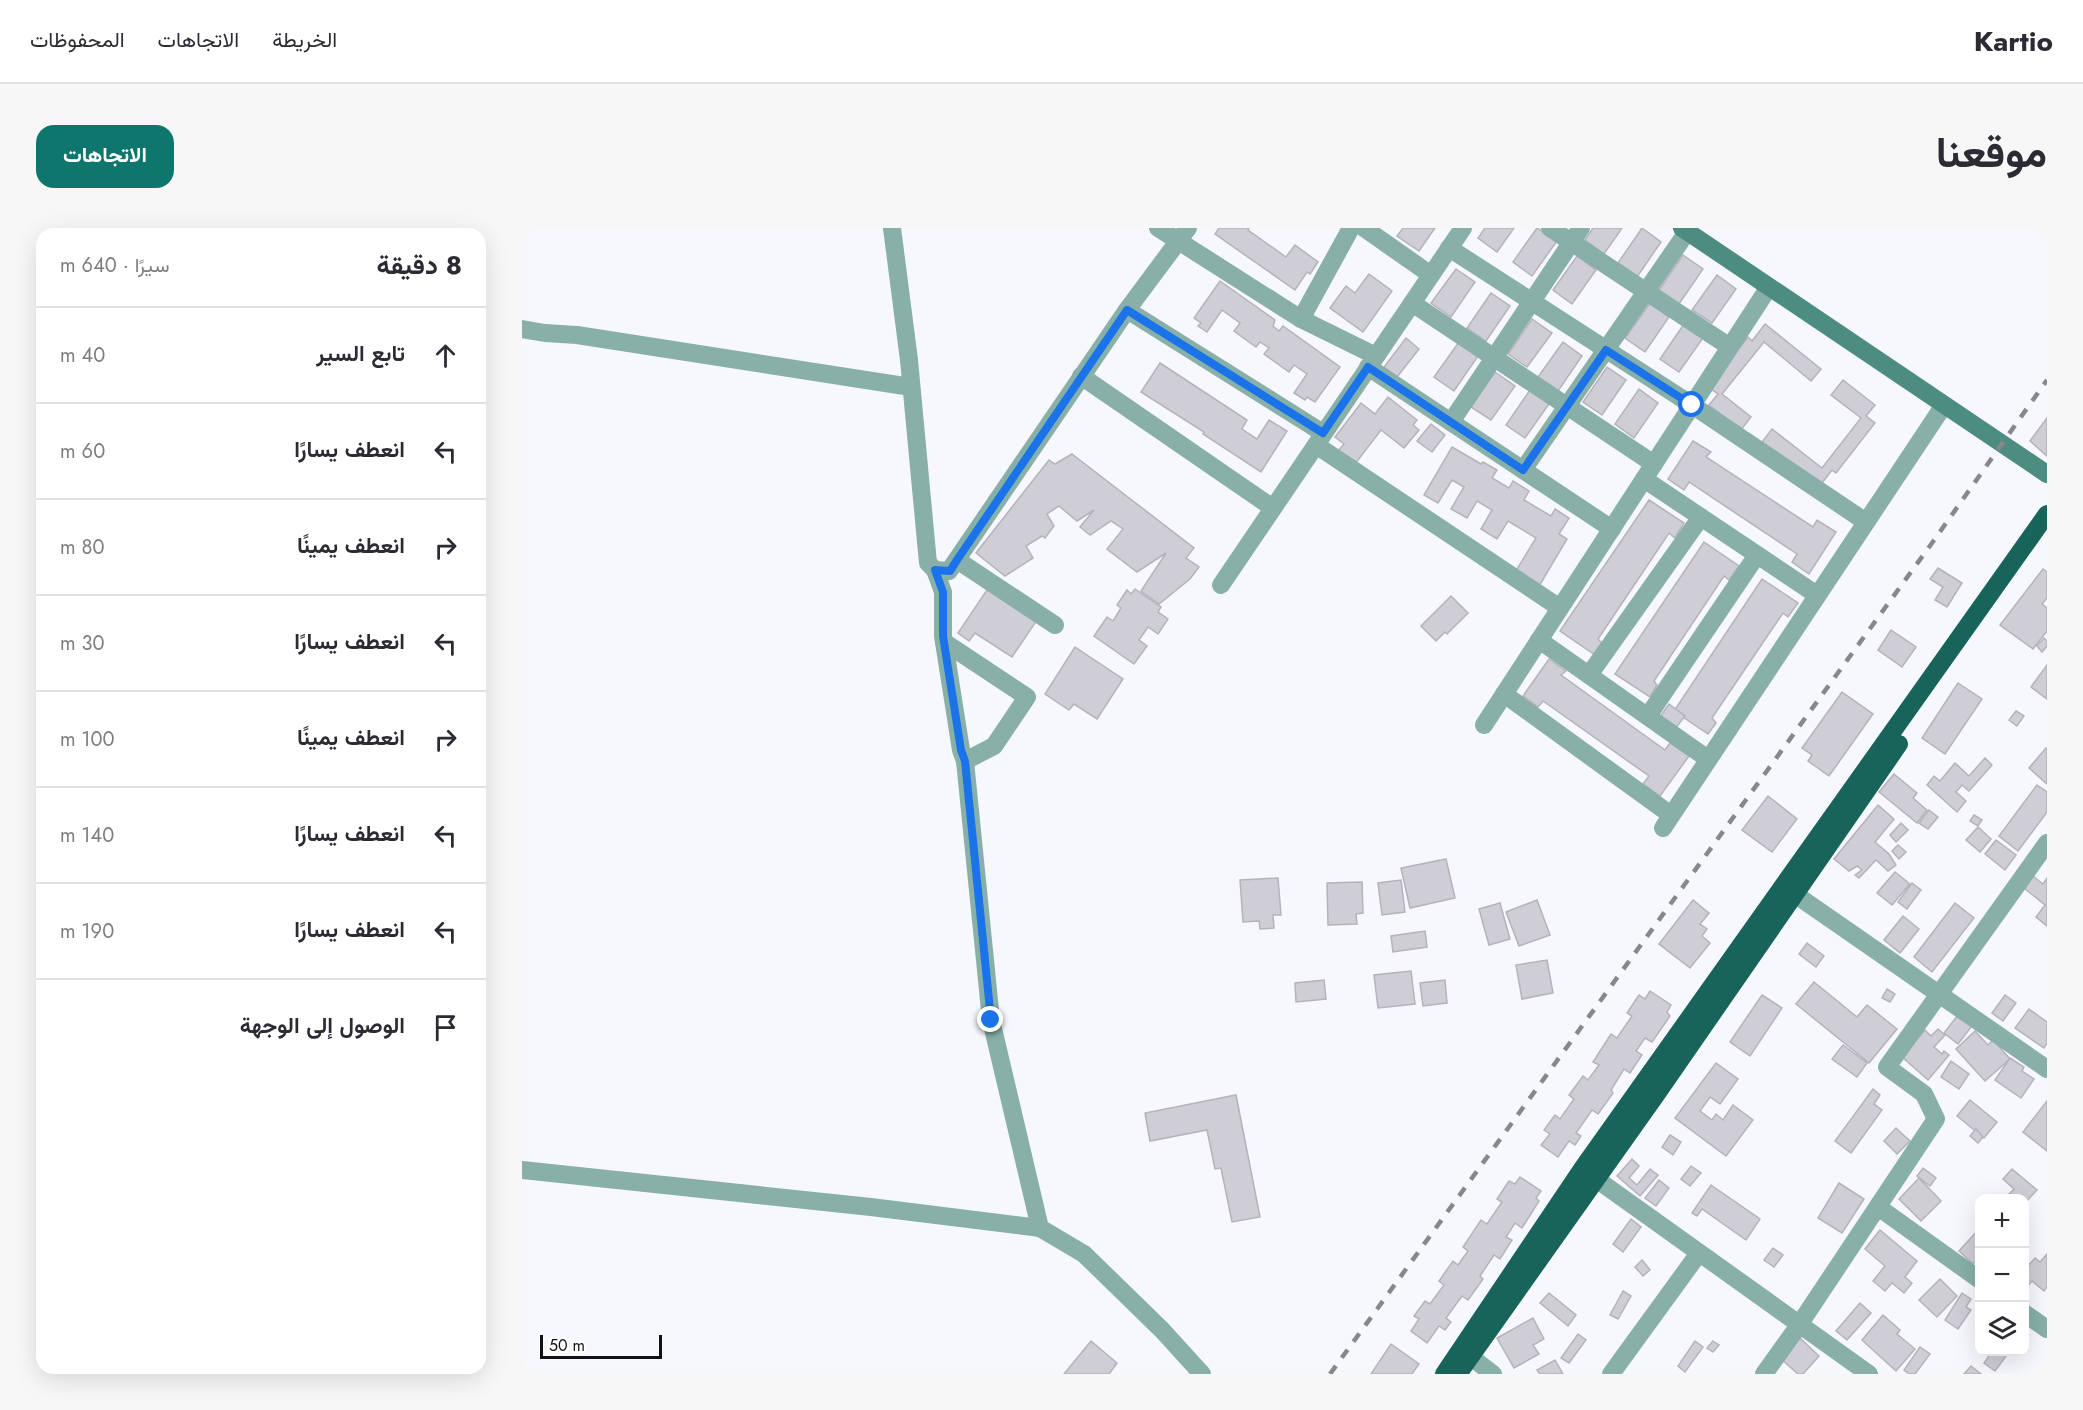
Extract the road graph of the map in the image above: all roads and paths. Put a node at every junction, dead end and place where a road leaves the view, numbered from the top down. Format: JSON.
{"nodes":[{"id":1,"x":892,"y":228,"type":"edge"},
{"id":2,"x":1158,"y":228,"type":"edge"},
{"id":3,"x":1463,"y":228,"type":"edge"},
{"id":4,"x":1550,"y":228,"type":"edge"},
{"id":5,"x":1364,"y":229,"type":"edge"},
{"id":6,"x":1684,"y":230,"type":"edge"},
{"id":7,"x":1184,"y":235,"type":"edge"},
{"id":8,"x":1576,"y":235,"type":"edge"},
{"id":9,"x":1449,"y":248,"type":"junction"},
{"id":10,"x":1431,"y":275,"type":"junction"},
{"id":11,"x":1769,"y":287,"type":"junction"},
{"id":12,"x":1646,"y":292,"type":"junction"},
{"id":13,"x":1532,"y":302,"type":"junction"},
{"id":14,"x":1412,"y":303,"type":"junction"},
{"id":15,"x":1127,"y":310,"type":"junction"},
{"id":16,"x":1301,"y":319,"type":"junction"},
{"id":17,"x":522,"y":329,"type":"edge"},
{"id":18,"x":1730,"y":347,"type":"junction"},
{"id":19,"x":1606,"y":350,"type":"junction"},
{"id":20,"x":1495,"y":357,"type":"junction"},
{"id":21,"x":1372,"y":362,"type":"junction"},
{"id":22,"x":1081,"y":376,"type":"junction"},
{"id":23,"x":911,"y":387,"type":"junction"},
{"id":24,"x":1692,"y":405,"type":"junction"},
{"id":25,"x":1944,"y":405,"type":"junction"},
{"id":26,"x":1567,"y":406,"type":"junction"},
{"id":27,"x":1451,"y":422,"type":"junction"},
{"id":28,"x":1320,"y":439,"type":"junction"},
{"id":29,"x":1523,"y":470,"type":"junction"},
{"id":30,"x":1649,"y":471,"type":"junction"},
{"id":31,"x":2047,"y":474,"type":"edge"},
{"id":32,"x":1273,"y":508,"type":"junction"},
{"id":33,"x":2047,"y":514,"type":"edge"},
{"id":34,"x":1701,"y":517,"type":"junction"},
{"id":35,"x":1866,"y":522,"type":"junction"},
{"id":36,"x":1612,"y":529,"type":"junction"},
{"id":37,"x":2047,"y":532,"type":"edge"},
{"id":38,"x":1757,"y":555,"type":"junction"},
{"id":39,"x":957,"y":560,"type":"junction"},
{"id":40,"x":935,"y":570,"type":"junction"},
{"id":41,"x":1221,"y":585,"type":"dead end"},
{"id":42,"x":1817,"y":595,"type":"junction"},
{"id":43,"x":1560,"y":608,"type":"junction"},
{"id":44,"x":1055,"y":625,"type":"dead end"},
{"id":45,"x":1539,"y":640,"type":"junction"},
{"id":46,"x":944,"y":642,"type":"junction"},
{"id":47,"x":1589,"y":675,"type":"junction"},
{"id":48,"x":1504,"y":694,"type":"junction"},
{"id":49,"x":1648,"y":716,"type":"junction"},
{"id":50,"x":1484,"y":725,"type":"dead end"},
{"id":51,"x":1708,"y":759,"type":"junction"},
{"id":52,"x":965,"y":761,"type":"junction"},
{"id":53,"x":2045,"y":850,"type":"edge"},
{"id":54,"x":1789,"y":891,"type":"junction"},
{"id":55,"x":1938,"y":993,"type":"junction"},
{"id":56,"x":2047,"y":1069,"type":"edge"},
{"id":57,"x":522,"y":1170,"type":"edge"},
{"id":58,"x":1589,"y":1174,"type":"junction"},
{"id":59,"x":1878,"y":1207,"type":"junction"},
{"id":60,"x":1040,"y":1228,"type":"junction"},
{"id":61,"x":1699,"y":1253,"type":"junction"},
{"id":62,"x":1975,"y":1276,"type":"edge"},
{"id":63,"x":2029,"y":1316,"type":"edge"},
{"id":64,"x":1799,"y":1325,"type":"junction"},
{"id":65,"x":2047,"y":1329,"type":"edge"},
{"id":66,"x":1470,"y":1357,"type":"junction"},
{"id":67,"x":1202,"y":1374,"type":"edge"},
{"id":68,"x":1444,"y":1374,"type":"edge"},
{"id":69,"x":1458,"y":1374,"type":"edge"},
{"id":70,"x":1493,"y":1374,"type":"edge"},
{"id":71,"x":1611,"y":1374,"type":"edge"},
{"id":72,"x":1764,"y":1374,"type":"edge"},
{"id":73,"x":1869,"y":1374,"type":"edge"}],
"edges":[{"from":1,"to":23,"type":"street"},
{"from":2,"to":7,"type":"street"},
{"from":3,"to":9,"type":"street"},
{"from":4,"to":8,"type":"street"},
{"from":5,"to":10,"type":"street"},
{"from":5,"to":16,"type":"street"},
{"from":6,"to":11,"type":"main road"},
{"from":6,"to":12,"type":"street"},
{"from":7,"to":15,"type":"street"},
{"from":7,"to":16,"type":"street"},
{"from":8,"to":12,"type":"street"},
{"from":8,"to":13,"type":"street"},
{"from":9,"to":10,"type":"street"},
{"from":9,"to":13,"type":"street"},
{"from":10,"to":14,"type":"street"},
{"from":11,"to":18,"type":"street"},
{"from":11,"to":25,"type":"main road"},
{"from":12,"to":18,"type":"street"},
{"from":12,"to":19,"type":"street"},
{"from":13,"to":19,"type":"street"},
{"from":13,"to":20,"type":"street"},
{"from":14,"to":20,"type":"street"},
{"from":14,"to":21,"type":"street"},
{"from":15,"to":22,"type":"street"},
{"from":15,"to":28,"type":"street"},
{"from":16,"to":21,"type":"street"},
{"from":17,"to":23,"type":"street"},
{"from":18,"to":24,"type":"street"},
{"from":19,"to":24,"type":"street"},
{"from":19,"to":26,"type":"street"},
{"from":20,"to":26,"type":"street"},
{"from":20,"to":27,"type":"street"},
{"from":21,"to":27,"type":"street"},
{"from":21,"to":28,"type":"street"},
{"from":22,"to":32,"type":"street"},
{"from":22,"to":39,"type":"street"},
{"from":23,"to":40,"type":"street"},
{"from":24,"to":30,"type":"street"},
{"from":24,"to":35,"type":"street"},
{"from":25,"to":31,"type":"main road"},
{"from":25,"to":35,"type":"street"},
{"from":26,"to":29,"type":"street"},
{"from":26,"to":30,"type":"street"},
{"from":27,"to":29,"type":"street"},
{"from":28,"to":32,"type":"street"},
{"from":28,"to":43,"type":"street"},
{"from":29,"to":36,"type":"street"},
{"from":30,"to":34,"type":"street"},
{"from":30,"to":36,"type":"street"},
{"from":32,"to":41,"type":"street"},
{"from":33,"to":54,"type":"highway"},
{"from":34,"to":38,"type":"street"},
{"from":34,"to":47,"type":"street"},
{"from":35,"to":42,"type":"street"},
{"from":36,"to":43,"type":"street"},
{"from":37,"to":54,"type":"highway"},
{"from":38,"to":42,"type":"street"},
{"from":38,"to":49,"type":"street"},
{"from":39,"to":40,"type":"street"},
{"from":39,"to":44,"type":"street"},
{"from":40,"to":46,"type":"street"},
{"from":42,"to":51,"type":"street"},
{"from":43,"to":45,"type":"street"},
{"from":45,"to":47,"type":"street"},
{"from":45,"to":48,"type":"street"},
{"from":46,"to":52,"type":"street"},
{"from":46,"to":52,"type":"street"},
{"from":47,"to":49,"type":"street"},
{"from":48,"to":50,"type":"street"},
{"from":48,"to":51,"type":"street"},
{"from":49,"to":51,"type":"street"},
{"from":52,"to":60,"type":"street"},
{"from":53,"to":55,"type":"street"},
{"from":54,"to":55,"type":"street"},
{"from":54,"to":58,"type":"highway"},
{"from":55,"to":56,"type":"street"},
{"from":55,"to":59,"type":"street"},
{"from":57,"to":60,"type":"street"},
{"from":58,"to":61,"type":"street"},
{"from":58,"to":66,"type":"highway"},
{"from":58,"to":68,"type":"highway"},
{"from":59,"to":62,"type":"street"},
{"from":59,"to":64,"type":"street"},
{"from":60,"to":67,"type":"street"},
{"from":61,"to":64,"type":"street"},
{"from":61,"to":71,"type":"street"},
{"from":63,"to":65,"type":"street"},
{"from":64,"to":72,"type":"street"},
{"from":64,"to":73,"type":"street"},
{"from":66,"to":69,"type":"highway"},
{"from":66,"to":70,"type":"street"}]}
